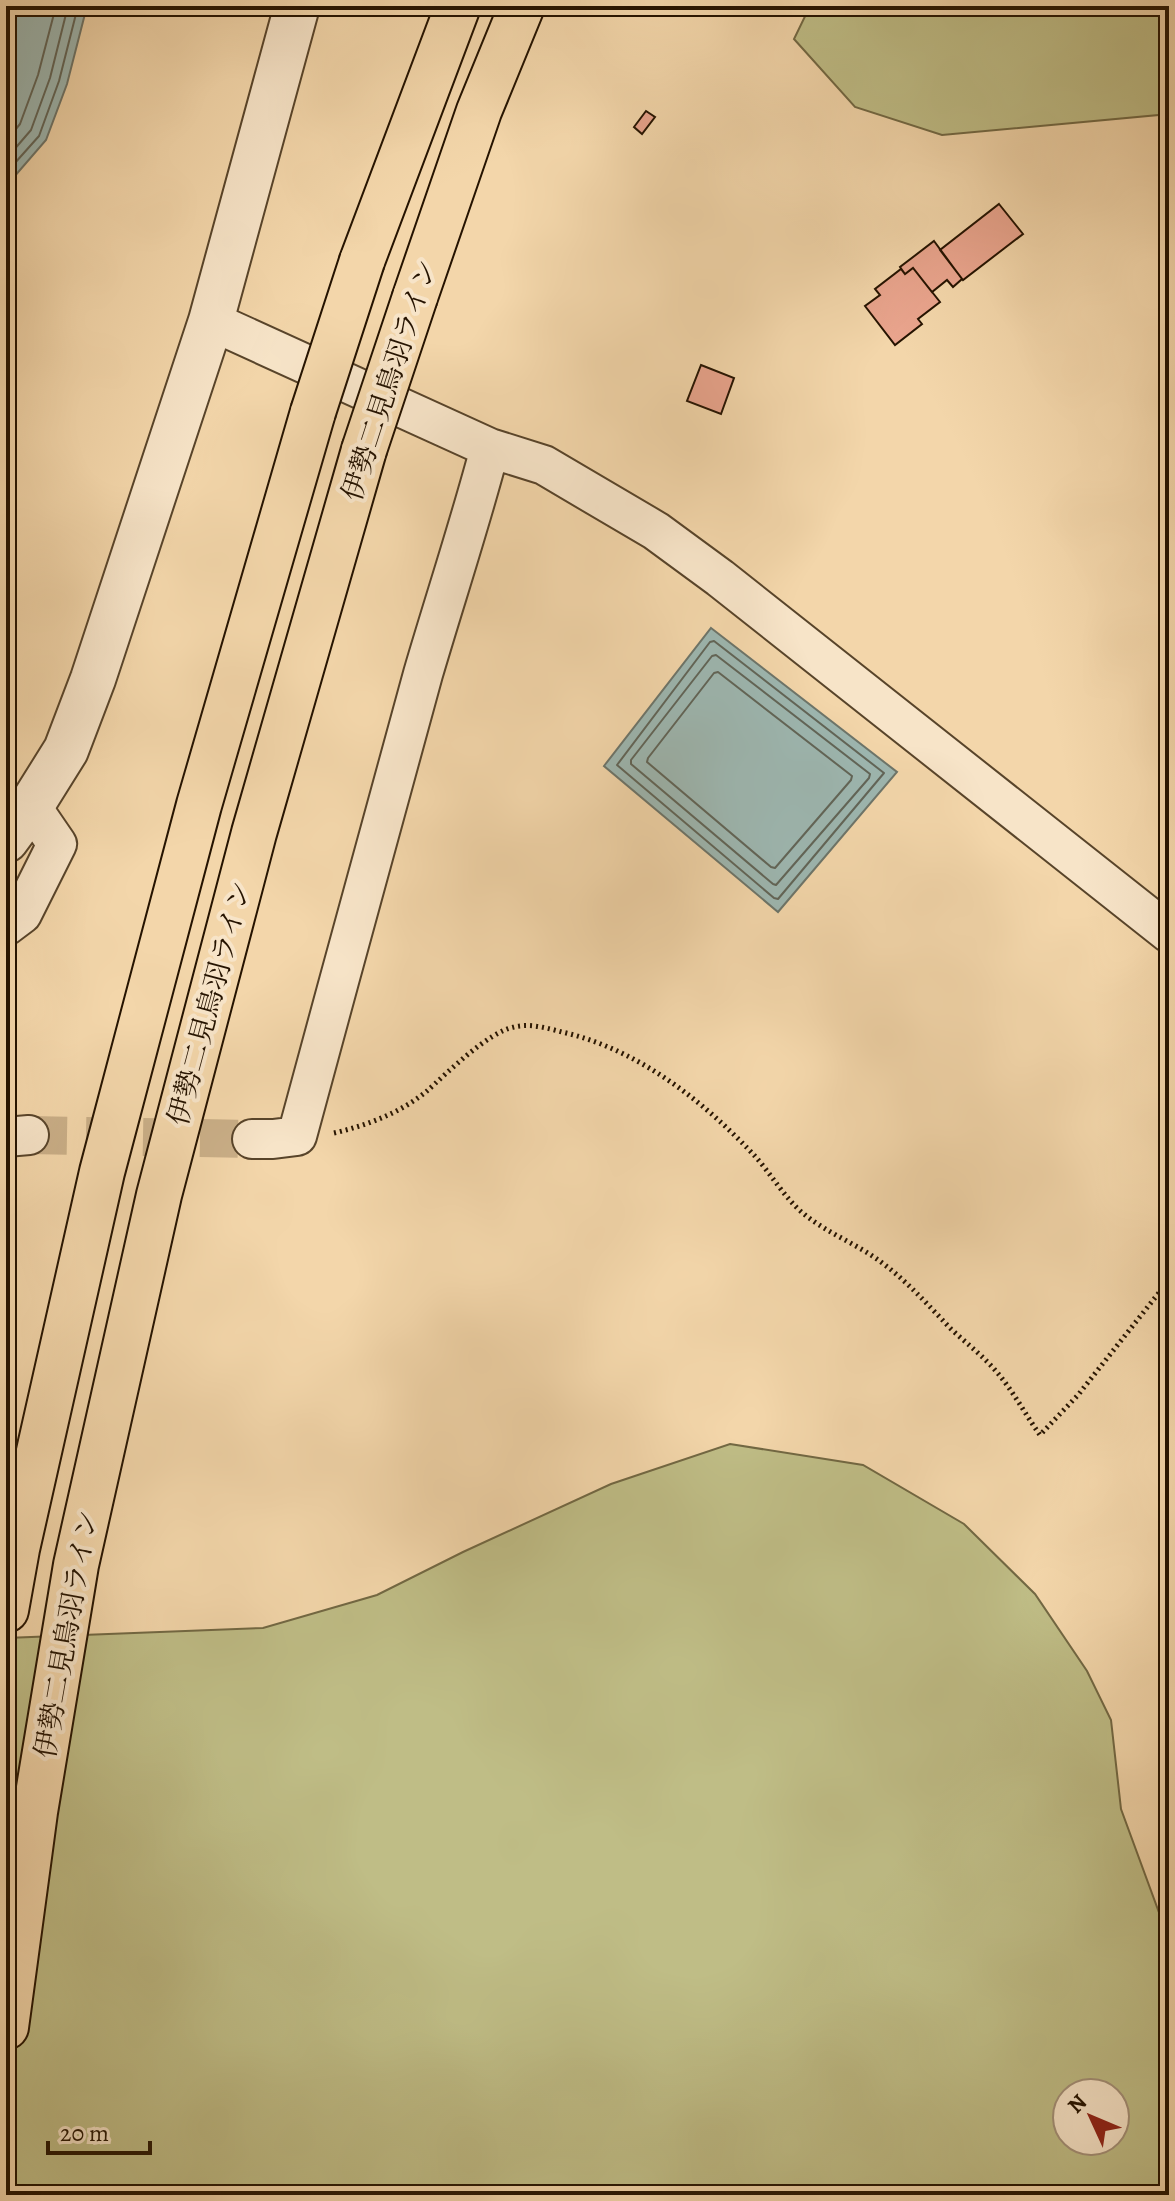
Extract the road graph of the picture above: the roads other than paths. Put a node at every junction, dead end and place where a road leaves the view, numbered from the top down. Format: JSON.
{"nodes":[{"id":1,"x":297,"y":6,"type":"edge"},
{"id":2,"x":458,"y":6,"type":"edge"},
{"id":3,"x":522,"y":6,"type":"edge"},
{"id":4,"x":211,"y":321,"type":"junction"},
{"id":5,"x":490,"y":448,"type":"junction"},
{"id":6,"x":18,"y":823,"type":"edge"},
{"id":7,"x":6,"y":926,"type":"edge"},
{"id":8,"x":1169,"y":933,"type":"edge"},
{"id":9,"x":252,"y":1139,"type":"tunnel mouth"},
{"id":10,"x":6,"y":1610,"type":"edge"},
{"id":11,"x":6,"y":2027,"type":"edge"}],
"edges":[{"from":1,"to":4,"type":"street"},
{"from":2,"to":10,"type":"main road","bridge":true},
{"from":3,"to":11,"type":"main road","name":"伊勢二見鳥羽ライン","bridge":true},
{"from":4,"to":5,"type":"street"},
{"from":4,"to":6,"type":"street"},
{"from":5,"to":8,"type":"street"},
{"from":5,"to":9,"type":"street"},
{"from":6,"to":7,"type":"street"}]}
